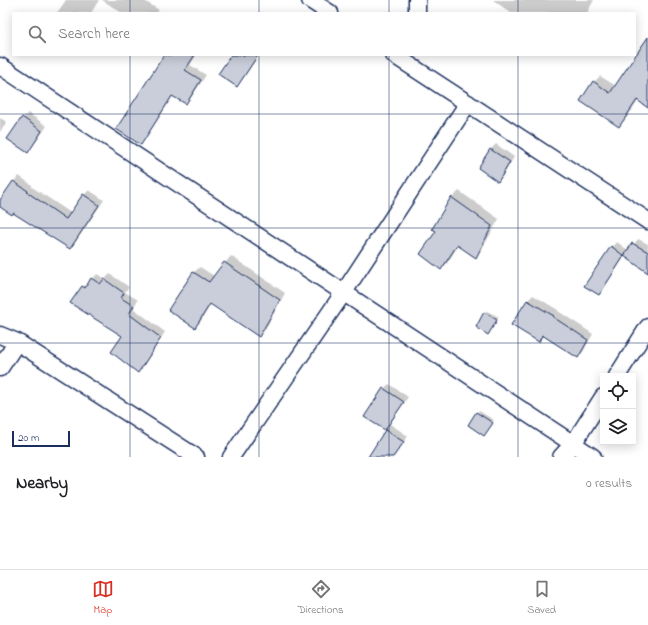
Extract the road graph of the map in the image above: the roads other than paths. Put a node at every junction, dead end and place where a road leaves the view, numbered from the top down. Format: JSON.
{"nodes":[{"id":1,"x":310,"y":0,"type":"edge"},
{"id":2,"x":417,"y":0,"type":"edge"},
{"id":3,"x":328,"y":12,"type":"edge"},
{"id":4,"x":417,"y":12,"type":"edge"},
{"id":5,"x":397,"y":56,"type":"edge"},
{"id":6,"x":415,"y":62,"type":"edge"},
{"id":7,"x":0,"y":66,"type":"edge"},
{"id":8,"x":468,"y":103,"type":"junction"},
{"id":9,"x":648,"y":221,"type":"edge"},
{"id":10,"x":344,"y":292,"type":"junction"},
{"id":11,"x":648,"y":327,"type":"edge"},
{"id":12,"x":0,"y":335,"type":"edge"},
{"id":13,"x":17,"y":342,"type":"junction"},
{"id":14,"x":0,"y":368,"type":"edge"},
{"id":15,"x":619,"y":373,"type":"edge"},
{"id":16,"x":600,"y":402,"type":"edge"},
{"id":17,"x":573,"y":444,"type":"junction"},
{"id":18,"x":196,"y":457,"type":"edge"},
{"id":19,"x":231,"y":457,"type":"edge"},
{"id":20,"x":561,"y":457,"type":"edge"},
{"id":21,"x":593,"y":457,"type":"edge"}],
"edges":[{"from":1,"to":3,"type":"street"},
{"from":2,"to":4,"type":"street"},
{"from":5,"to":6,"type":"street"},
{"from":6,"to":8,"type":"street"},
{"from":7,"to":10,"type":"street"},
{"from":8,"to":9,"type":"street"},
{"from":8,"to":10,"type":"street"},
{"from":10,"to":17,"type":"street"},
{"from":10,"to":19,"type":"street"},
{"from":11,"to":15,"type":"street"},
{"from":12,"to":13,"type":"street"},
{"from":13,"to":14,"type":"street"},
{"from":13,"to":18,"type":"street"},
{"from":16,"to":17,"type":"street"},
{"from":17,"to":20,"type":"street"},
{"from":17,"to":21,"type":"street"}]}
